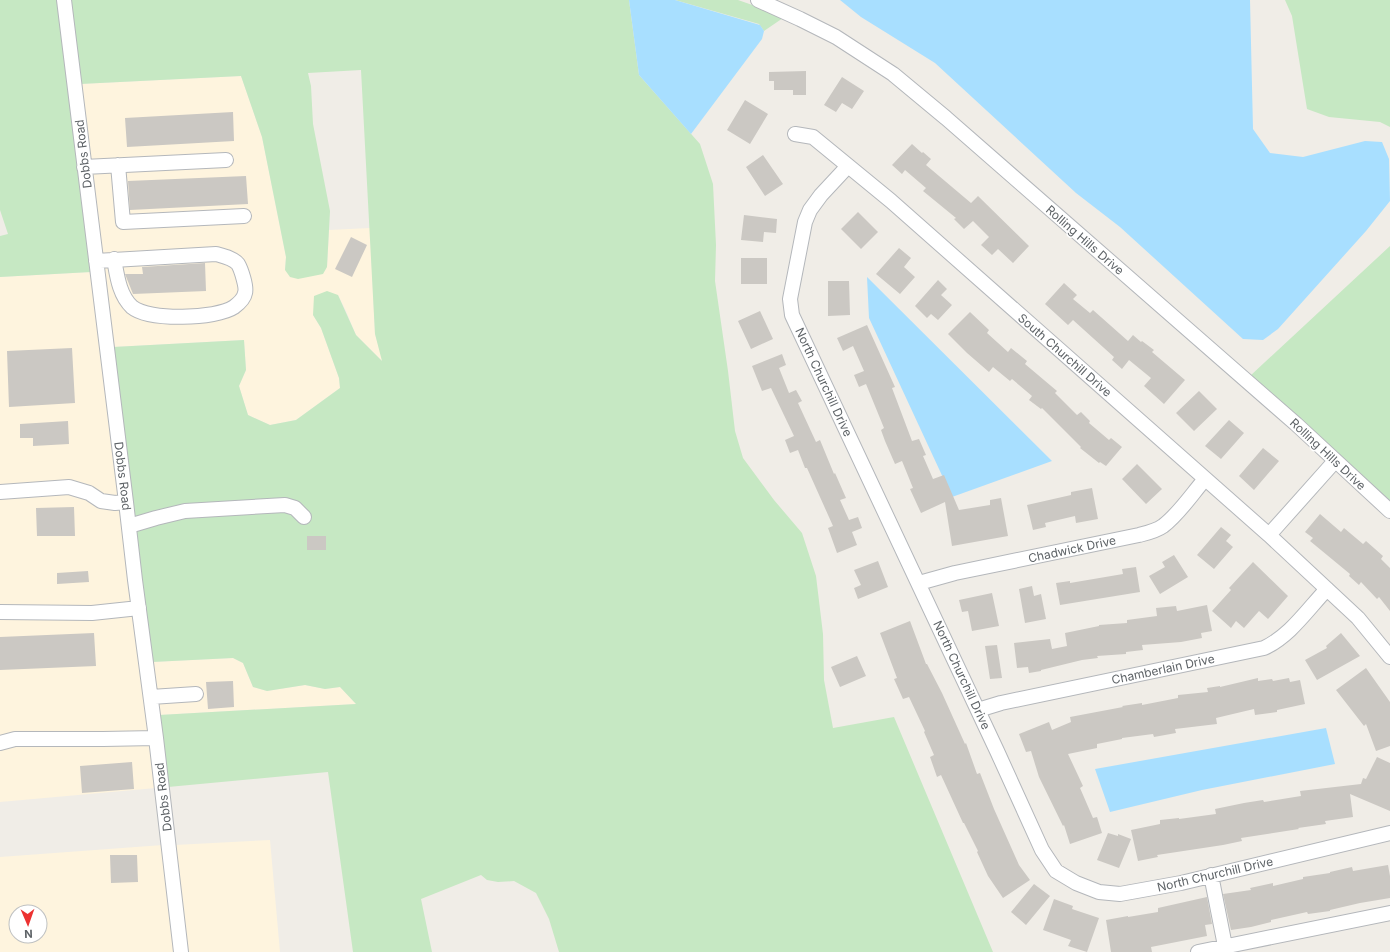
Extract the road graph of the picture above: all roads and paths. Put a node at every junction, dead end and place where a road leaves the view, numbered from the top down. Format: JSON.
{"nodes":[{"id":1,"x":64,"y":0,"type":"edge"},
{"id":2,"x":758,"y":0,"type":"edge"},
{"id":3,"x":795,"y":134,"type":"dead end"},
{"id":4,"x":226,"y":160,"type":"dead end"},
{"id":5,"x":118,"y":165,"type":"junction"},
{"id":6,"x":848,"y":166,"type":"junction"},
{"id":7,"x":84,"y":167,"type":"junction"},
{"id":8,"x":244,"y":216,"type":"dead end"},
{"id":9,"x":114,"y":259,"type":"junction"},
{"id":10,"x":96,"y":261,"type":"junction"},
{"id":11,"x":1335,"y":461,"type":"junction"},
{"id":12,"x":1205,"y":479,"type":"junction"},
{"id":13,"x":0,"y":492,"type":"edge"},
{"id":14,"x":126,"y":502,"type":"junction"},
{"id":15,"x":1390,"y":511,"type":"edge"},
{"id":16,"x":304,"y":517,"type":"dead end"},
{"id":17,"x":129,"y":526,"type":"junction"},
{"id":18,"x":1269,"y":535,"type":"junction"},
{"id":19,"x":919,"y":583,"type":"junction"},
{"id":20,"x":1327,"y":589,"type":"junction"},
{"id":21,"x":138,"y":608,"type":"junction"},
{"id":22,"x":0,"y":612,"type":"edge"},
{"id":23,"x":1390,"y":657,"type":"edge"},
{"id":24,"x":196,"y":694,"type":"dead end"},
{"id":25,"x":151,"y":697,"type":"junction"},
{"id":26,"x":978,"y":710,"type":"junction"},
{"id":27,"x":156,"y":738,"type":"junction"},
{"id":28,"x":0,"y":743,"type":"edge"},
{"id":29,"x":1390,"y":833,"type":"edge"},
{"id":30,"x":1211,"y":875,"type":"junction"},
{"id":31,"x":1390,"y":913,"type":"edge"},
{"id":32,"x":1225,"y":946,"type":"junction"},
{"id":33,"x":181,"y":952,"type":"edge"},
{"id":34,"x":1198,"y":952,"type":"edge"}],
"edges":[{"from":1,"to":7,"type":"street","name":"Dobbs Road"},
{"from":2,"to":11,"type":"street","name":"Rolling Hills Drive"},
{"from":3,"to":6,"type":"street","name":"South Churchill Drive"},
{"from":4,"to":5,"type":"street"},
{"from":5,"to":7,"type":"street"},
{"from":5,"to":8,"type":"street"},
{"from":6,"to":12,"type":"street","name":"South Churchill Drive"},
{"from":6,"to":19,"type":"street","name":"North Churchill Drive"},
{"from":7,"to":10,"type":"street","name":"Dobbs Road"},
{"from":9,"to":9,"type":"street"},
{"from":9,"to":10,"type":"street"},
{"from":10,"to":14,"type":"street","name":"Dobbs Road"},
{"from":11,"to":15,"type":"street","name":"Rolling Hills Drive"},
{"from":11,"to":18,"type":"street"},
{"from":12,"to":18,"type":"street","name":"South Churchill Drive"},
{"from":12,"to":19,"type":"street","name":"Chadwick Drive"},
{"from":13,"to":14,"type":"street"},
{"from":14,"to":17,"type":"street","name":"Dobbs Road"},
{"from":16,"to":17,"type":"street"},
{"from":17,"to":21,"type":"street","name":"Dobbs Road"},
{"from":18,"to":20,"type":"street","name":"South Churchill Drive"},
{"from":19,"to":26,"type":"street","name":"North Churchill Drive"},
{"from":20,"to":23,"type":"street"},
{"from":20,"to":26,"type":"street","name":"Chamberlain Drive"},
{"from":21,"to":22,"type":"street"},
{"from":21,"to":25,"type":"street","name":"Dobbs Road"},
{"from":24,"to":25,"type":"street"},
{"from":25,"to":27,"type":"street","name":"Dobbs Road"},
{"from":26,"to":30,"type":"street","name":"North Churchill Drive"},
{"from":27,"to":28,"type":"street"},
{"from":27,"to":33,"type":"street","name":"Dobbs Road"},
{"from":29,"to":30,"type":"street","name":"North Churchill Drive"},
{"from":30,"to":32,"type":"street"},
{"from":31,"to":32,"type":"street"},
{"from":32,"to":34,"type":"street"}]}
